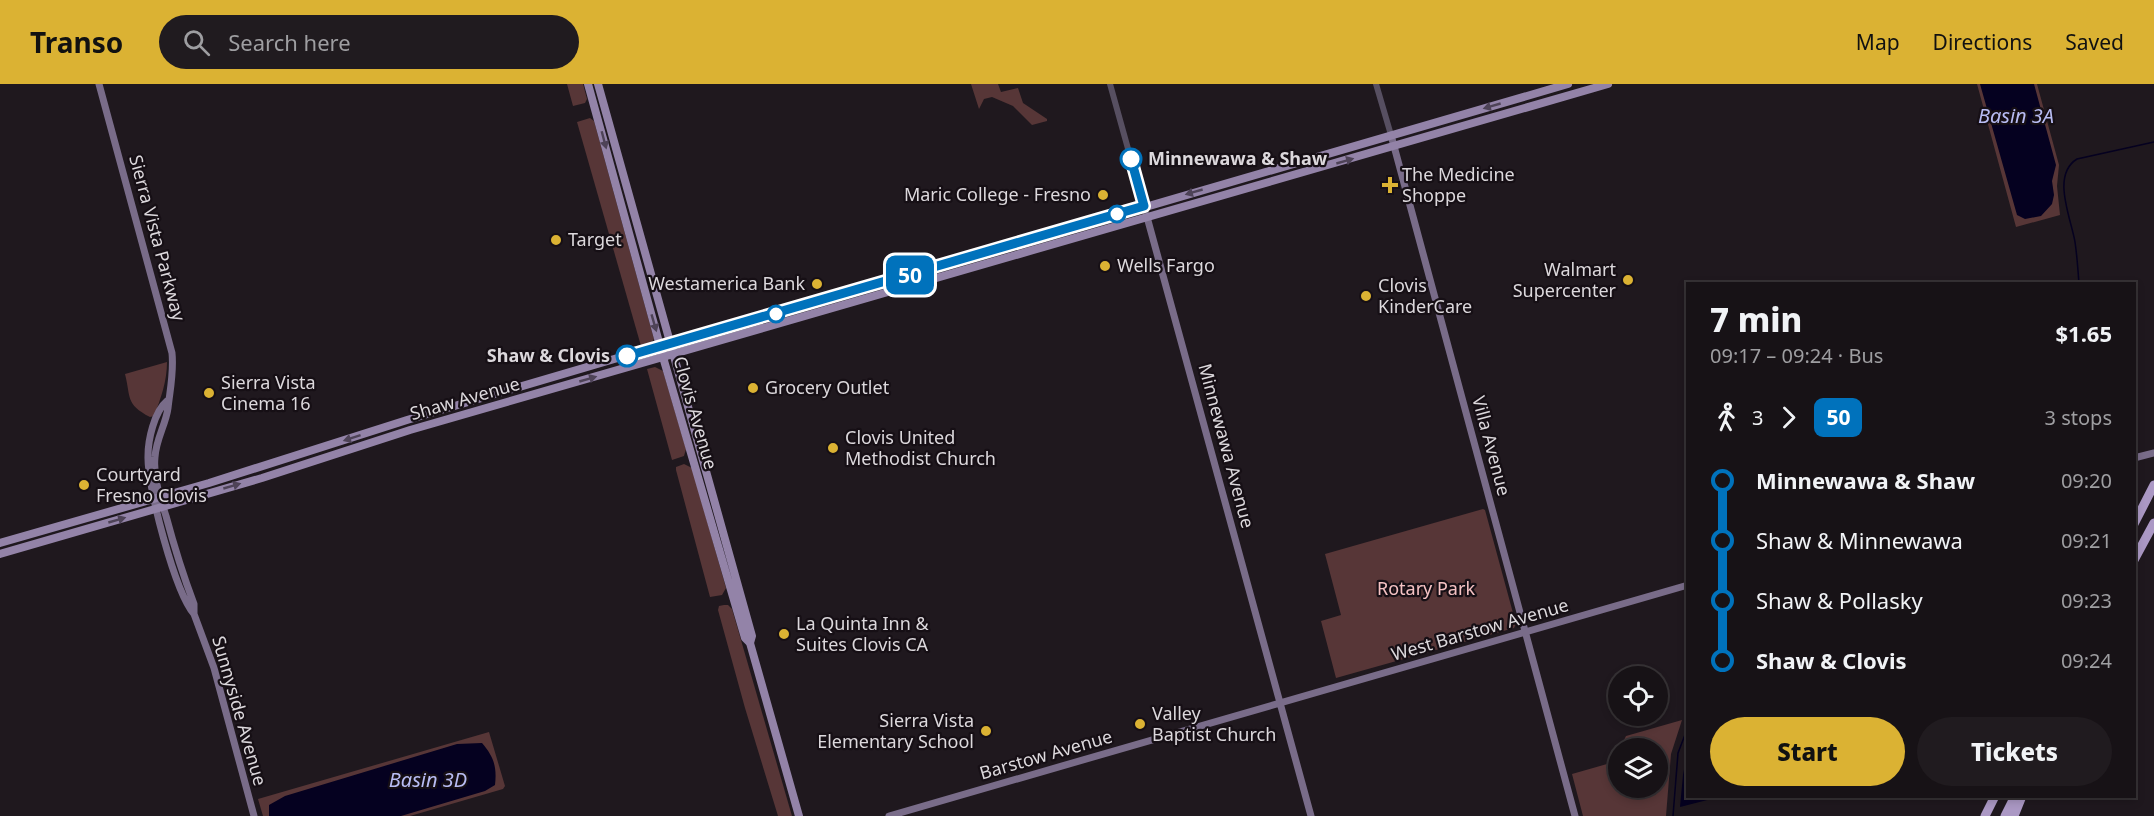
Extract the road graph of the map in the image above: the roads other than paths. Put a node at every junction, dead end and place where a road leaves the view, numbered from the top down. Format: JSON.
{"nodes":[{"id":1,"x":99,"y":84,"type":"edge"},
{"id":2,"x":588,"y":84,"type":"edge"},
{"id":3,"x":598,"y":84,"type":"edge"},
{"id":4,"x":1110,"y":84,"type":"edge"},
{"id":5,"x":1376,"y":84,"type":"edge"},
{"id":6,"x":1568,"y":84,"type":"edge"},
{"id":7,"x":1608,"y":84,"type":"edge"},
{"id":8,"x":1556,"y":88,"type":"junction"},
{"id":9,"x":1516,"y":109,"type":"junction"},
{"id":10,"x":1391,"y":135,"type":"junction"},
{"id":11,"x":1394,"y":147,"type":"junction"},
{"id":12,"x":1315,"y":158,"type":"junction"},
{"id":13,"x":1268,"y":172,"type":"junction"},
{"id":14,"x":1274,"y":180,"type":"junction"},
{"id":15,"x":1218,"y":196,"type":"junction"},
{"id":16,"x":1144,"y":206,"type":"junction"},
{"id":17,"x":1147,"y":217,"type":"junction"},
{"id":18,"x":1004,"y":248,"type":"junction"},
{"id":19,"x":981,"y":255,"type":"junction"},
{"id":20,"x":987,"y":263,"type":"junction"},
{"id":21,"x":932,"y":279,"type":"junction"},
{"id":22,"x":809,"y":305,"type":"junction"},
{"id":23,"x":763,"y":318,"type":"junction"},
{"id":24,"x":766,"y":327,"type":"junction"},
{"id":25,"x":722,"y":341,"type":"junction"},
{"id":26,"x":671,"y":343,"type":"junction"},
{"id":27,"x":660,"y":346,"type":"junction"},
{"id":28,"x":675,"y":355,"type":"junction"},
{"id":29,"x":664,"y":358,"type":"junction"},
{"id":30,"x":573,"y":372,"type":"junction"},
{"id":31,"x":524,"y":397,"type":"junction"},
{"id":32,"x":167,"y":401,"type":"junction"},
{"id":33,"x":154,"y":424,"type":"junction"},
{"id":34,"x":307,"y":453,"type":"junction"},
{"id":35,"x":2154,"y":453,"type":"edge"},
{"id":36,"x":2136,"y":458,"type":"edge"},
{"id":37,"x":154,"y":467,"type":"junction"},
{"id":38,"x":258,"y":479,"type":"junction"},
{"id":39,"x":2154,"y":485,"type":"edge"},
{"id":40,"x":701,"y":487,"type":"junction"},
{"id":41,"x":157,"y":498,"type":"junction"},
{"id":42,"x":160,"y":508,"type":"junction"},
{"id":43,"x":108,"y":512,"type":"junction"},
{"id":44,"x":2136,"y":520,"type":"edge"},
{"id":45,"x":2154,"y":522,"type":"edge"},
{"id":46,"x":42,"y":531,"type":"junction"},
{"id":47,"x":722,"y":533,"type":"junction"},
{"id":48,"x":42,"y":542,"type":"junction"},
{"id":49,"x":0,"y":543,"type":"edge"},
{"id":50,"x":0,"y":551,"type":"edge"},
{"id":51,"x":2136,"y":556,"type":"edge"},
{"id":52,"x":1686,"y":586,"type":"edge"},
{"id":53,"x":736,"y":595,"type":"junction"},
{"id":54,"x":1526,"y":632,"type":"junction"},
{"id":55,"x":750,"y":643,"type":"junction"},
{"id":56,"x":1280,"y":702,"type":"junction"},
{"id":57,"x":1994,"y":798,"type":"edge"},
{"id":58,"x":2014,"y":798,"type":"edge"},
{"id":59,"x":2021,"y":798,"type":"edge"},
{"id":60,"x":254,"y":816,"type":"edge"},
{"id":61,"x":799,"y":816,"type":"edge"},
{"id":62,"x":889,"y":816,"type":"edge"},
{"id":63,"x":1311,"y":816,"type":"edge"},
{"id":64,"x":1575,"y":816,"type":"edge"},
{"id":65,"x":1985,"y":816,"type":"edge"},
{"id":66,"x":2005,"y":816,"type":"edge"},
{"id":67,"x":2014,"y":816,"type":"edge"}],
"edges":[{"from":1,"to":32,"type":"main road","name":"Sierra Vista Parkway"},
{"from":2,"to":27,"type":"main road","name":"Clovis Avenue","one_way":true},
{"from":3,"to":26,"type":"main road","name":"Clovis Avenue"},
{"from":4,"to":16,"type":"street","name":"Minnewawa Avenue"},
{"from":5,"to":10,"type":"street","name":"Villa Avenue"},
{"from":6,"to":8,"type":"main road"},
{"from":7,"to":9,"type":"main road"},
{"from":8,"to":9,"type":"main road"},
{"from":8,"to":10,"type":"main road","one_way":true},
{"from":9,"to":11,"type":"main road"},
{"from":10,"to":11,"type":"main road","name":"Villa Avenue"},
{"from":10,"to":12,"type":"main road"},
{"from":14,"to":11,"type":"main road","one_way":true},
{"from":11,"to":54,"type":"main road","name":"Villa Avenue"},
{"from":12,"to":13,"type":"main road"},
{"from":12,"to":14,"type":"main road"},
{"from":13,"to":15,"type":"main road"},
{"from":13,"to":16,"type":"main road","name":"Shaw Avenue","one_way":true},
{"from":14,"to":15,"type":"main road"},
{"from":15,"to":17,"type":"main road","name":"Shaw Avenue"},
{"from":16,"to":17,"type":"street","name":"Minnewawa Avenue"},
{"from":16,"to":18,"type":"main road","name":"Shaw Avenue"},
{"from":17,"to":20,"type":"main road","name":"Shaw Avenue"},
{"from":17,"to":56,"type":"main road","name":"Minnewawa Avenue"},
{"from":18,"to":19,"type":"main road","name":"Shaw Avenue"},
{"from":18,"to":20,"type":"main road"},
{"from":19,"to":21,"type":"main road"},
{"from":19,"to":22,"type":"main road","name":"Shaw Avenue"},
{"from":20,"to":21,"type":"main road","name":"Shaw Avenue"},
{"from":21,"to":24,"type":"main road","name":"Shaw Avenue"},
{"from":22,"to":23,"type":"main road","name":"Shaw Avenue"},
{"from":22,"to":24,"type":"main road"},
{"from":23,"to":25,"type":"main road"},
{"from":23,"to":26,"type":"main road","name":"Shaw Avenue"},
{"from":24,"to":25,"type":"main road","name":"Shaw Avenue"},
{"from":25,"to":28,"type":"main road","name":"Shaw Avenue"},
{"from":26,"to":27,"type":"main road","name":"Shaw Avenue"},
{"from":26,"to":28,"type":"main road","name":"Clovis Avenue"},
{"from":27,"to":29,"type":"main road","name":"Clovis Avenue"},
{"from":27,"to":30,"type":"main road","name":"Shaw Avenue"},
{"from":28,"to":29,"type":"main road","name":"Shaw Avenue"},
{"from":28,"to":47,"type":"main road","name":"Clovis Avenue"},
{"from":31,"to":29,"type":"main road","name":"Shaw Avenue","one_way":true},
{"from":29,"to":40,"type":"main road","name":"Clovis Avenue"},
{"from":30,"to":31,"type":"main road"},
{"from":30,"to":34,"type":"main road","name":"Shaw Avenue","one_way":true},
{"from":31,"to":38,"type":"main road","name":"Shaw Avenue"},
{"from":32,"to":33,"type":"main road","name":"Sierra Vista Parkway"},
{"from":32,"to":37,"type":"main road","name":"Sierra Vista Parkway"},
{"from":33,"to":37,"type":"main road"},
{"from":33,"to":41,"type":"main road","name":"Sierra Vista Parkway"},
{"from":34,"to":38,"type":"main road"},
{"from":34,"to":41,"type":"main road","name":"Shaw Avenue"},
{"from":35,"to":36,"type":"main road"},
{"from":37,"to":41,"type":"main road","name":"Sierra Vista Parkway"},
{"from":42,"to":38,"type":"main road","name":"Shaw Avenue","one_way":true},
{"from":39,"to":44,"type":"highway"},
{"from":40,"to":47,"type":"main road"},
{"from":40,"to":53,"type":"main road","name":"Clovis Avenue"},
{"from":41,"to":42,"type":"main road","name":"Sunnyside Avenue"},
{"from":41,"to":43,"type":"main road","name":"Shaw Avenue"},
{"from":48,"to":42,"type":"main road","name":"Shaw Avenue","one_way":true},
{"from":42,"to":60,"type":"main road","name":"Sunnyside Avenue"},
{"from":43,"to":46,"type":"main road","name":"Shaw Avenue"},
{"from":43,"to":48,"type":"main road"},
{"from":45,"to":51,"type":"highway"},
{"from":46,"to":49,"type":"main road","name":"Shaw Avenue"},
{"from":46,"to":50,"type":"main road"},
{"from":47,"to":53,"type":"main road","name":"Clovis Avenue"},
{"from":48,"to":50,"type":"main road","name":"Shaw Avenue"},
{"from":52,"to":54,"type":"main road","name":"West Barstow Avenue"},
{"from":53,"to":55,"type":"main road","name":"Clovis Avenue"},
{"from":53,"to":55,"type":"main road","name":"Clovis Avenue"},
{"from":54,"to":56,"type":"main road","name":"West Barstow Avenue"},
{"from":54,"to":64,"type":"main road","name":"Villa Avenue"},
{"from":55,"to":61,"type":"main road","name":"Clovis Avenue"},
{"from":56,"to":62,"type":"main road","name":"Barstow Avenue"},
{"from":56,"to":63,"type":"main road","name":"Minnewawa Avenue"},
{"from":57,"to":65,"type":"highway"},
{"from":58,"to":66,"type":"highway"},
{"from":59,"to":67,"type":"highway"}]}
